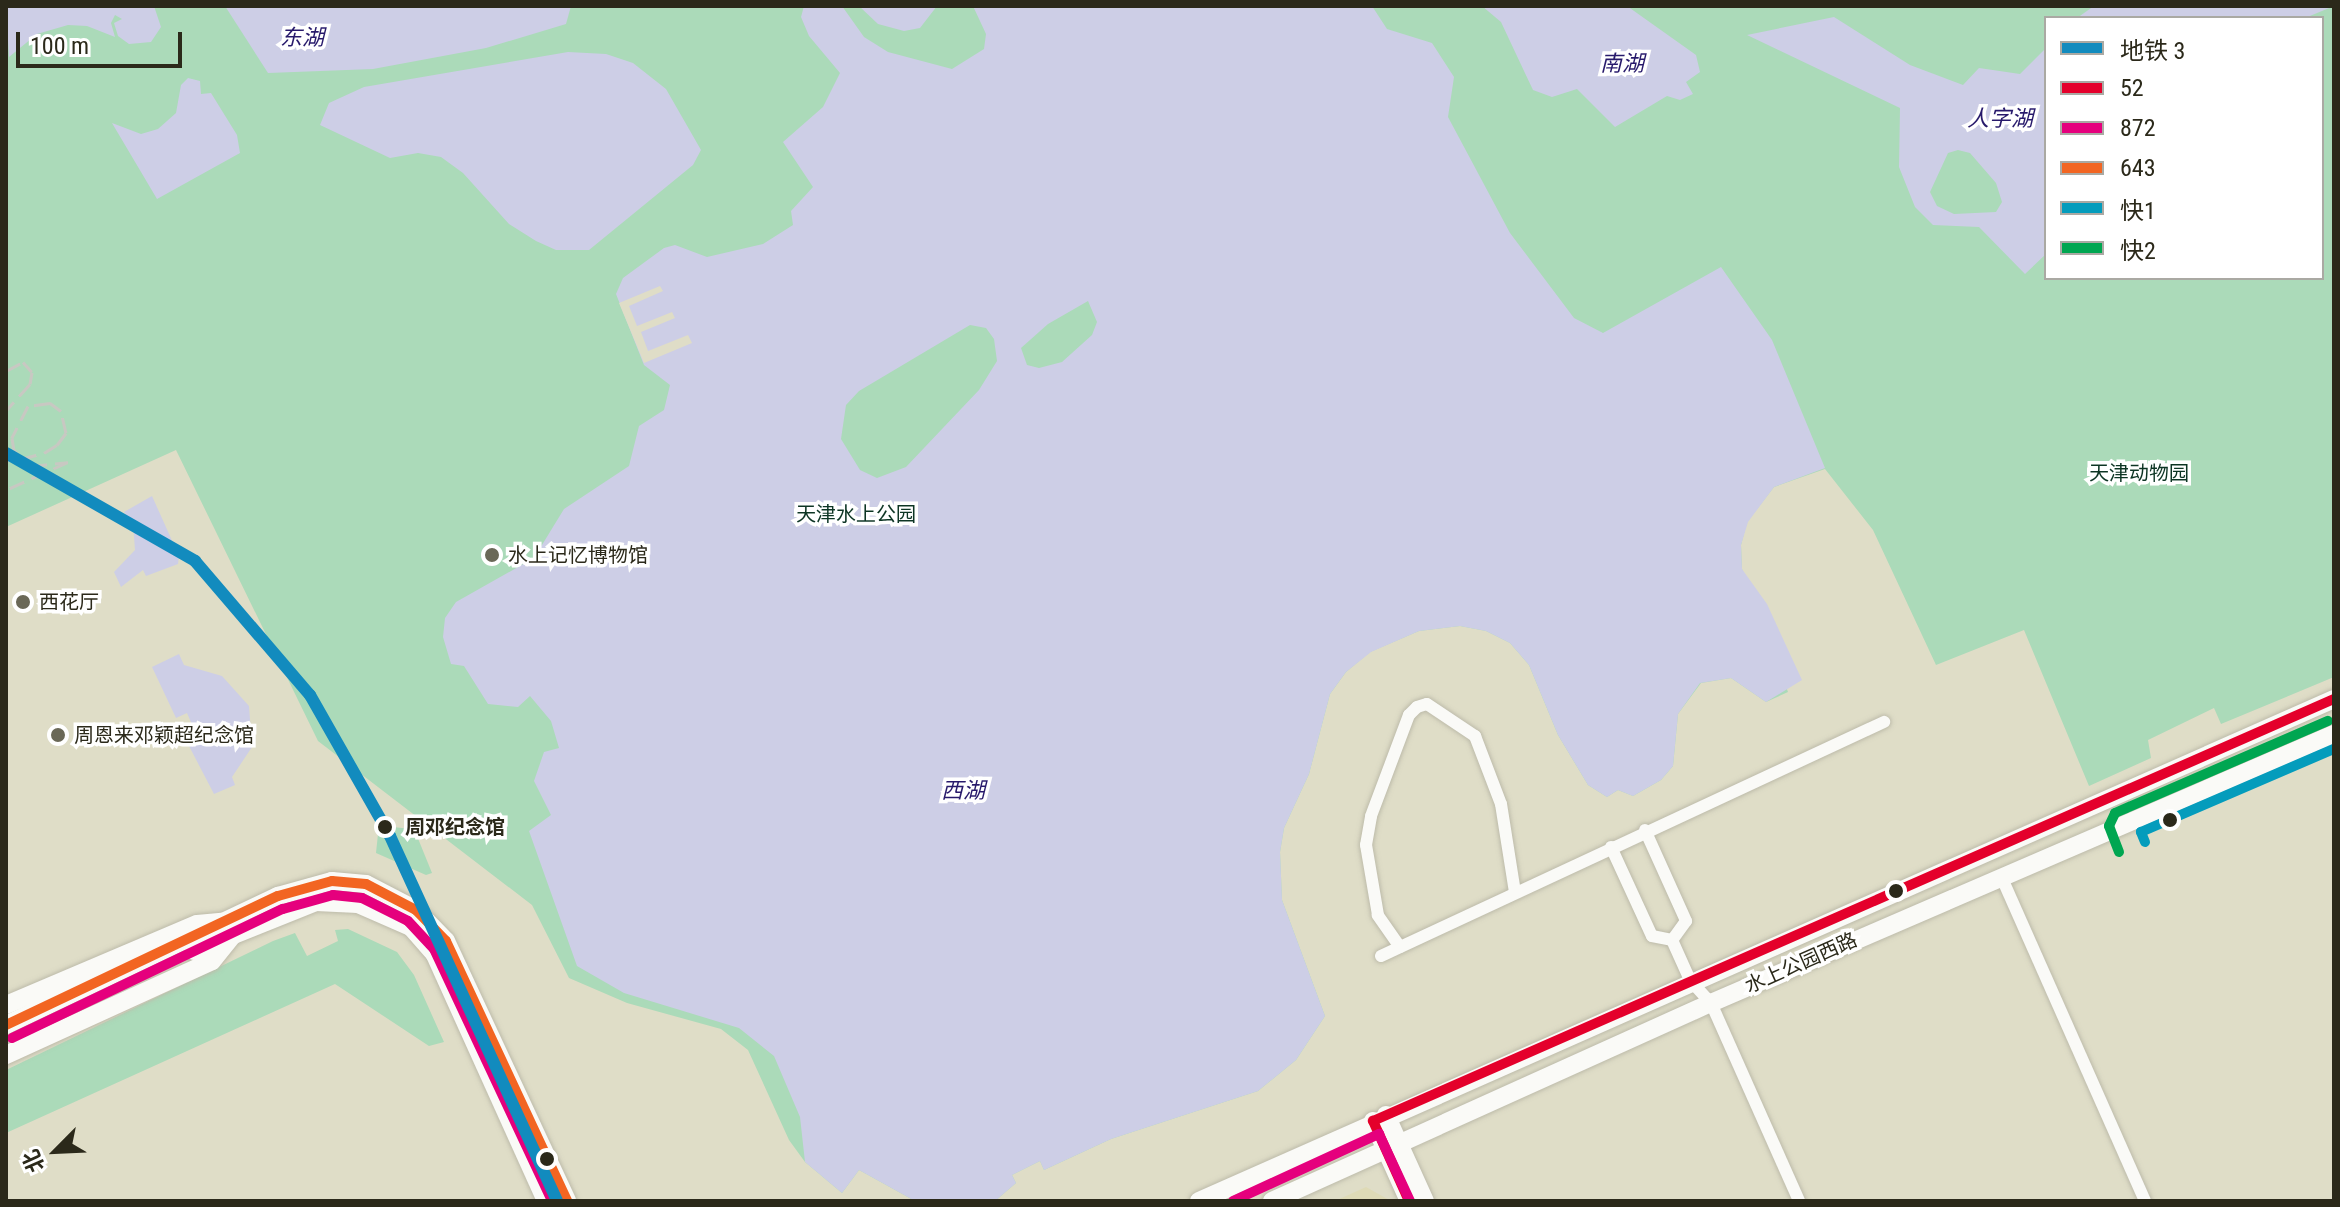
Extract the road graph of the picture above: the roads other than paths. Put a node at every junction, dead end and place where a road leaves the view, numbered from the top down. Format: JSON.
{"nodes":[{"id":1,"x":2334,"y":699,"type":"edge"},
{"id":2,"x":1884,"y":722,"type":"dead end"},
{"id":3,"x":2334,"y":734,"type":"edge"},
{"id":4,"x":1645,"y":830,"type":"junction"},
{"id":5,"x":1611,"y":847,"type":"junction"},
{"id":6,"x":2001,"y":876,"type":"junction"},
{"id":7,"x":1515,"y":892,"type":"junction"},
{"id":8,"x":229,"y":929,"type":"junction"},
{"id":9,"x":1672,"y":940,"type":"junction"},
{"id":10,"x":1400,"y":947,"type":"junction"},
{"id":11,"x":1381,"y":956,"type":"dead end"},
{"id":12,"x":1690,"y":980,"type":"junction"},
{"id":13,"x":1711,"y":1003,"type":"junction"},
{"id":14,"x":6,"y":1005,"type":"edge"},
{"id":15,"x":6,"y":1025,"type":"edge"},
{"id":16,"x":6,"y":1037,"type":"edge"},
{"id":17,"x":6,"y":1055,"type":"edge"},
{"id":18,"x":1379,"y":1118,"type":"junction"},
{"id":19,"x":1392,"y":1146,"type":"junction"},
{"id":20,"x":546,"y":1201,"type":"edge"},
{"id":21,"x":567,"y":1201,"type":"edge"},
{"id":22,"x":1199,"y":1201,"type":"edge"},
{"id":23,"x":1272,"y":1201,"type":"edge"},
{"id":24,"x":1409,"y":1201,"type":"edge"},
{"id":25,"x":1425,"y":1201,"type":"edge"},
{"id":26,"x":1799,"y":1201,"type":"edge"},
{"id":27,"x":2145,"y":1201,"type":"edge"}],
"edges":[{"from":1,"to":12,"type":"main road","name":"水上公园西路"},
{"from":2,"to":4,"type":"street"},
{"from":3,"to":6,"type":"main road","name":"水上公园西路"},
{"from":4,"to":5,"type":"street"},
{"from":4,"to":9,"type":"street"},
{"from":5,"to":7,"type":"street"},
{"from":5,"to":9,"type":"street"},
{"from":6,"to":13,"type":"main road","name":"水上公园西路"},
{"from":6,"to":27,"type":"street"},
{"from":7,"to":10,"type":"street"},
{"from":7,"to":10,"type":"street"},
{"from":8,"to":14,"type":"main road"},
{"from":8,"to":15,"type":"main road"},
{"from":8,"to":16,"type":"main road"},
{"from":8,"to":17,"type":"main road"},
{"from":8,"to":20,"type":"main road"},
{"from":8,"to":21,"type":"main road"},
{"from":9,"to":12,"type":"street"},
{"from":10,"to":11,"type":"street"},
{"from":12,"to":13,"type":"street"},
{"from":12,"to":18,"type":"main road","name":"水上公园西路"},
{"from":13,"to":19,"type":"main road","name":"水上公园西路"},
{"from":13,"to":26,"type":"street"},
{"from":18,"to":19,"type":"main road"},
{"from":18,"to":22,"type":"main road","name":"水上公园西路"},
{"from":19,"to":23,"type":"main road","name":"水上公园西路"},
{"from":19,"to":24,"type":"main road"},
{"from":19,"to":25,"type":"main road"}]}
